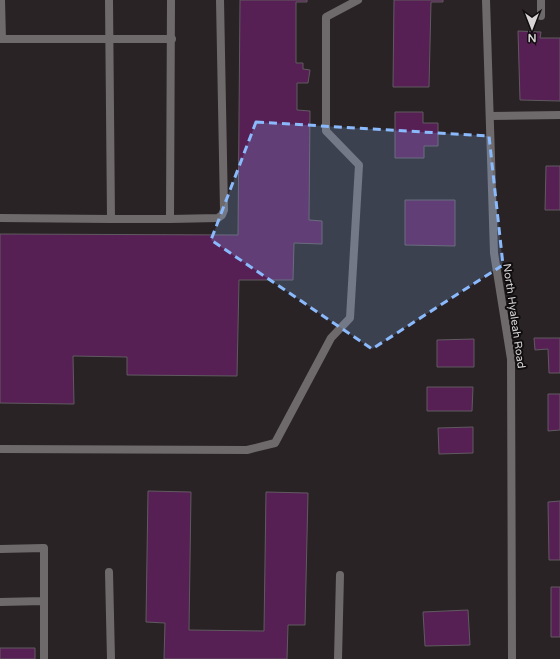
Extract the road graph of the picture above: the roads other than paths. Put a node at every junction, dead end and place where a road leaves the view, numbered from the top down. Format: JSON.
{"nodes":[{"id":1,"x":1,"y":0,"type":"edge"},
{"id":2,"x":109,"y":0,"type":"edge"},
{"id":3,"x":171,"y":0,"type":"edge"},
{"id":4,"x":220,"y":0,"type":"edge"},
{"id":5,"x":358,"y":0,"type":"edge"},
{"id":6,"x":486,"y":0,"type":"edge"},
{"id":7,"x":541,"y":0,"type":"edge"},
{"id":8,"x":541,"y":16,"type":"dead end"},
{"id":9,"x":172,"y":38,"type":"junction"},
{"id":10,"x":1,"y":39,"type":"edge"},
{"id":11,"x":109,"y":40,"type":"junction"},
{"id":12,"x":560,"y":115,"type":"edge"},
{"id":13,"x":490,"y":116,"type":"junction"},
{"id":14,"x":0,"y":218,"type":"edge"},
{"id":15,"x":112,"y":219,"type":"junction"},
{"id":16,"x":170,"y":219,"type":"junction"},
{"id":17,"x":0,"y":449,"type":"edge"},
{"id":18,"x":0,"y":549,"type":"edge"},
{"id":19,"x":108,"y":572,"type":"dead end"},
{"id":20,"x":340,"y":575,"type":"dead end"},
{"id":21,"x":44,"y":601,"type":"junction"},
{"id":22,"x":0,"y":602,"type":"edge"},
{"id":23,"x":44,"y":659,"type":"edge"},
{"id":24,"x":111,"y":659,"type":"edge"},
{"id":25,"x":338,"y":659,"type":"edge"},
{"id":26,"x":512,"y":659,"type":"edge"}],
"edges":[{"from":1,"to":10,"type":"street"},
{"from":2,"to":11,"type":"street"},
{"from":3,"to":9,"type":"street"},
{"from":4,"to":16,"type":"street"},
{"from":5,"to":17,"type":"street"},
{"from":6,"to":13,"type":"street","name":"North Hyaleah Road"},
{"from":7,"to":8,"type":"street"},
{"from":9,"to":11,"type":"street"},
{"from":9,"to":16,"type":"street"},
{"from":10,"to":11,"type":"street"},
{"from":11,"to":15,"type":"street"},
{"from":12,"to":13,"type":"street"},
{"from":13,"to":26,"type":"street","name":"North Hyaleah Road"},
{"from":14,"to":15,"type":"street"},
{"from":15,"to":16,"type":"street"},
{"from":18,"to":21,"type":"street"},
{"from":19,"to":24,"type":"street"},
{"from":20,"to":25,"type":"street"},
{"from":21,"to":22,"type":"street"},
{"from":21,"to":23,"type":"street"}]}
